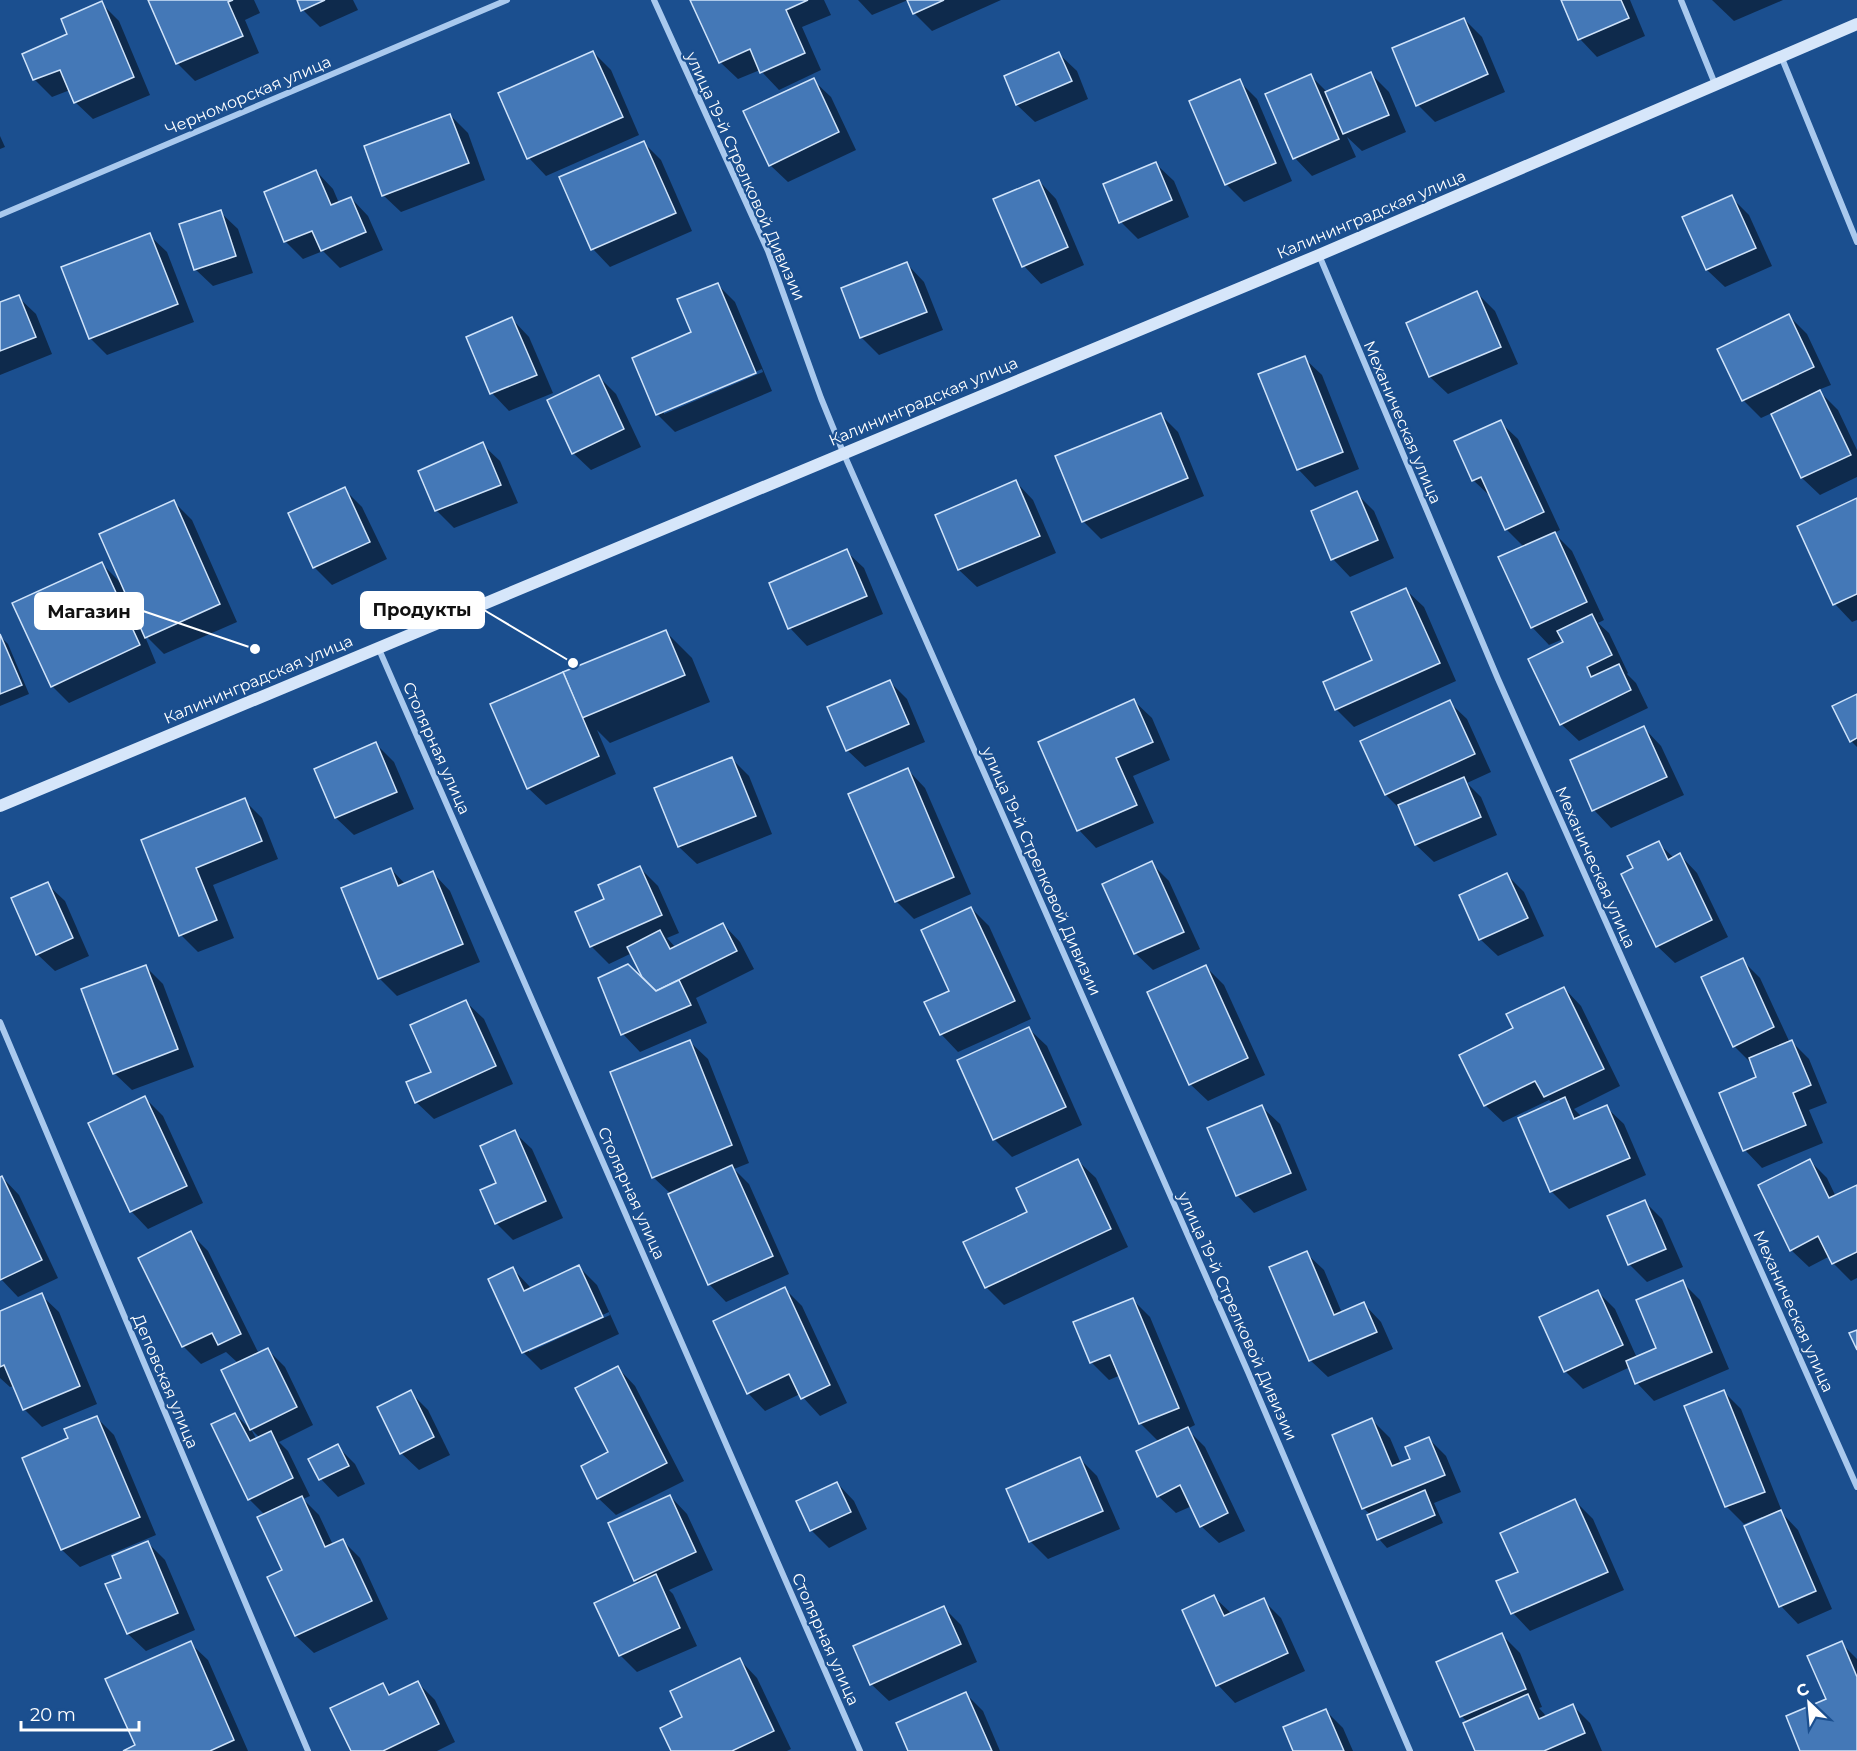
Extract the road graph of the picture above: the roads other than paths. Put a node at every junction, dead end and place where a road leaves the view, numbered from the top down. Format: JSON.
{"nodes":[{"id":1,"x":507,"y":0,"type":"edge"},
{"id":2,"x":654,"y":0,"type":"edge"},
{"id":3,"x":1681,"y":0,"type":"edge"},
{"id":4,"x":1857,"y":24,"type":"edge"},
{"id":5,"x":1781,"y":56,"type":"junction"},
{"id":6,"x":1715,"y":84,"type":"junction"},
{"id":7,"x":0,"y":215,"type":"edge"},
{"id":8,"x":1857,"y":242,"type":"edge"},
{"id":9,"x":1318,"y":255,"type":"junction"},
{"id":10,"x":843,"y":452,"type":"junction"},
{"id":11,"x":378,"y":646,"type":"junction"},
{"id":12,"x":0,"y":806,"type":"edge"},
{"id":13,"x":0,"y":1022,"type":"edge"},
{"id":14,"x":1857,"y":1487,"type":"edge"},
{"id":15,"x":308,"y":1751,"type":"edge"},
{"id":16,"x":860,"y":1751,"type":"edge"},
{"id":17,"x":1410,"y":1751,"type":"edge"}],
"edges":[{"from":1,"to":7,"type":"street","name":"Черноморская улица"},
{"from":2,"to":10,"type":"street","name":"улица 19-й Стрелковой Дивизии"},
{"from":3,"to":6,"type":"street"},
{"from":4,"to":5,"type":"main road","name":"Калининградская улица"},
{"from":5,"to":6,"type":"main road","name":"Калининградская улица"},
{"from":5,"to":8,"type":"street"},
{"from":6,"to":9,"type":"main road","name":"Калининградская улица"},
{"from":9,"to":10,"type":"main road","name":"Калининградская улица"},
{"from":9,"to":14,"type":"street","name":"Механическая улица"},
{"from":10,"to":11,"type":"main road","name":"Калининградская улица"},
{"from":10,"to":17,"type":"street","name":"улица 19-й Стрелковой Дивизии"},
{"from":11,"to":12,"type":"main road","name":"Калининградская улица"},
{"from":11,"to":16,"type":"street","name":"Столярная улица"},
{"from":13,"to":15,"type":"street","name":"Деповская улица"}]}
